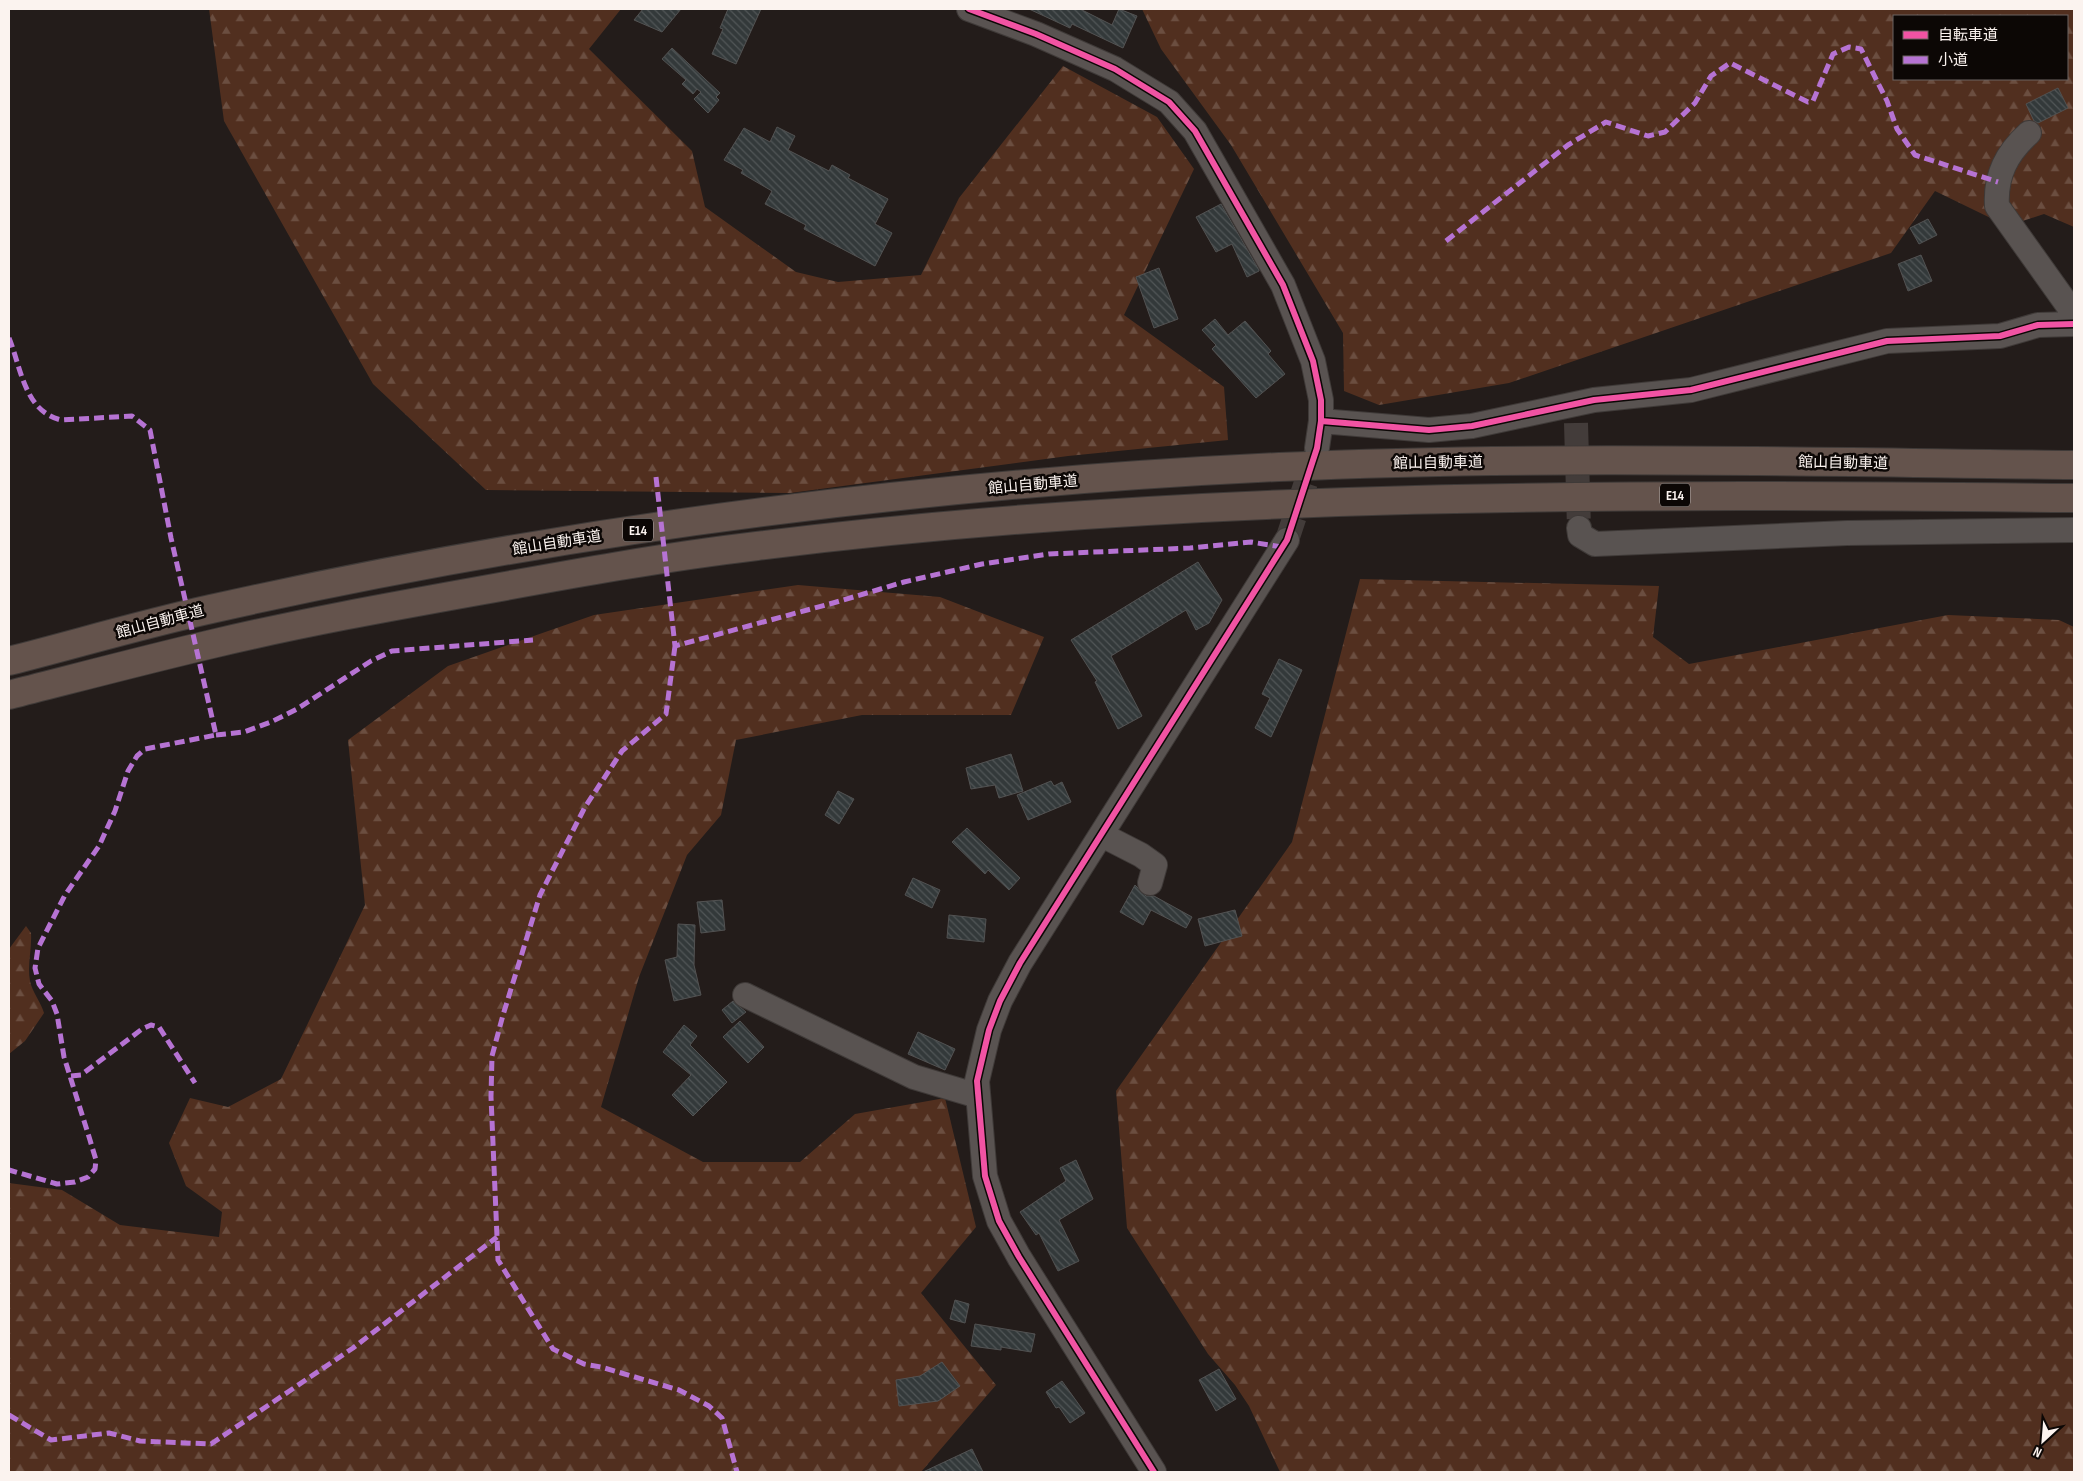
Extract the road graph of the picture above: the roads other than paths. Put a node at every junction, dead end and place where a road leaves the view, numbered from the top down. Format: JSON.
{"nodes":[{"id":1,"x":969,"y":9,"type":"edge"},
{"id":2,"x":2029,"y":133,"type":"dead end"},
{"id":3,"x":2074,"y":314,"type":"edge"},
{"id":4,"x":2074,"y":324,"type":"edge"},
{"id":5,"x":1321,"y":421,"type":"junction"},
{"id":6,"x":1317,"y":448,"type":"tunnel mouth"},
{"id":7,"x":2074,"y":465,"type":"edge"},
{"id":8,"x":2074,"y":498,"type":"edge"},
{"id":9,"x":1579,"y":528,"type":"tunnel mouth"},
{"id":10,"x":2074,"y":530,"type":"edge"},
{"id":11,"x":1287,"y":540,"type":"tunnel mouth"},
{"id":12,"x":9,"y":661,"type":"edge"},
{"id":13,"x":9,"y":695,"type":"edge"},
{"id":14,"x":1102,"y":835,"type":"junction"},
{"id":15,"x":1150,"y":883,"type":"dead end"},
{"id":16,"x":745,"y":995,"type":"dead end"},
{"id":17,"x":978,"y":1096,"type":"junction"},
{"id":18,"x":1154,"y":1472,"type":"edge"}],
"edges":[{"from":1,"to":5,"type":"street"},
{"from":2,"to":3,"type":"street"},
{"from":4,"to":5,"type":"street"},
{"from":5,"to":6,"type":"street"},
{"from":7,"to":12,"type":"highway","name":"館山自動車道","number":"E14"},
{"from":8,"to":13,"type":"highway","number":"E14"},
{"from":9,"to":10,"type":"street"},
{"from":11,"to":14,"type":"street"},
{"from":14,"to":15,"type":"street"},
{"from":14,"to":17,"type":"street"},
{"from":16,"to":17,"type":"street"},
{"from":17,"to":18,"type":"street"}]}
